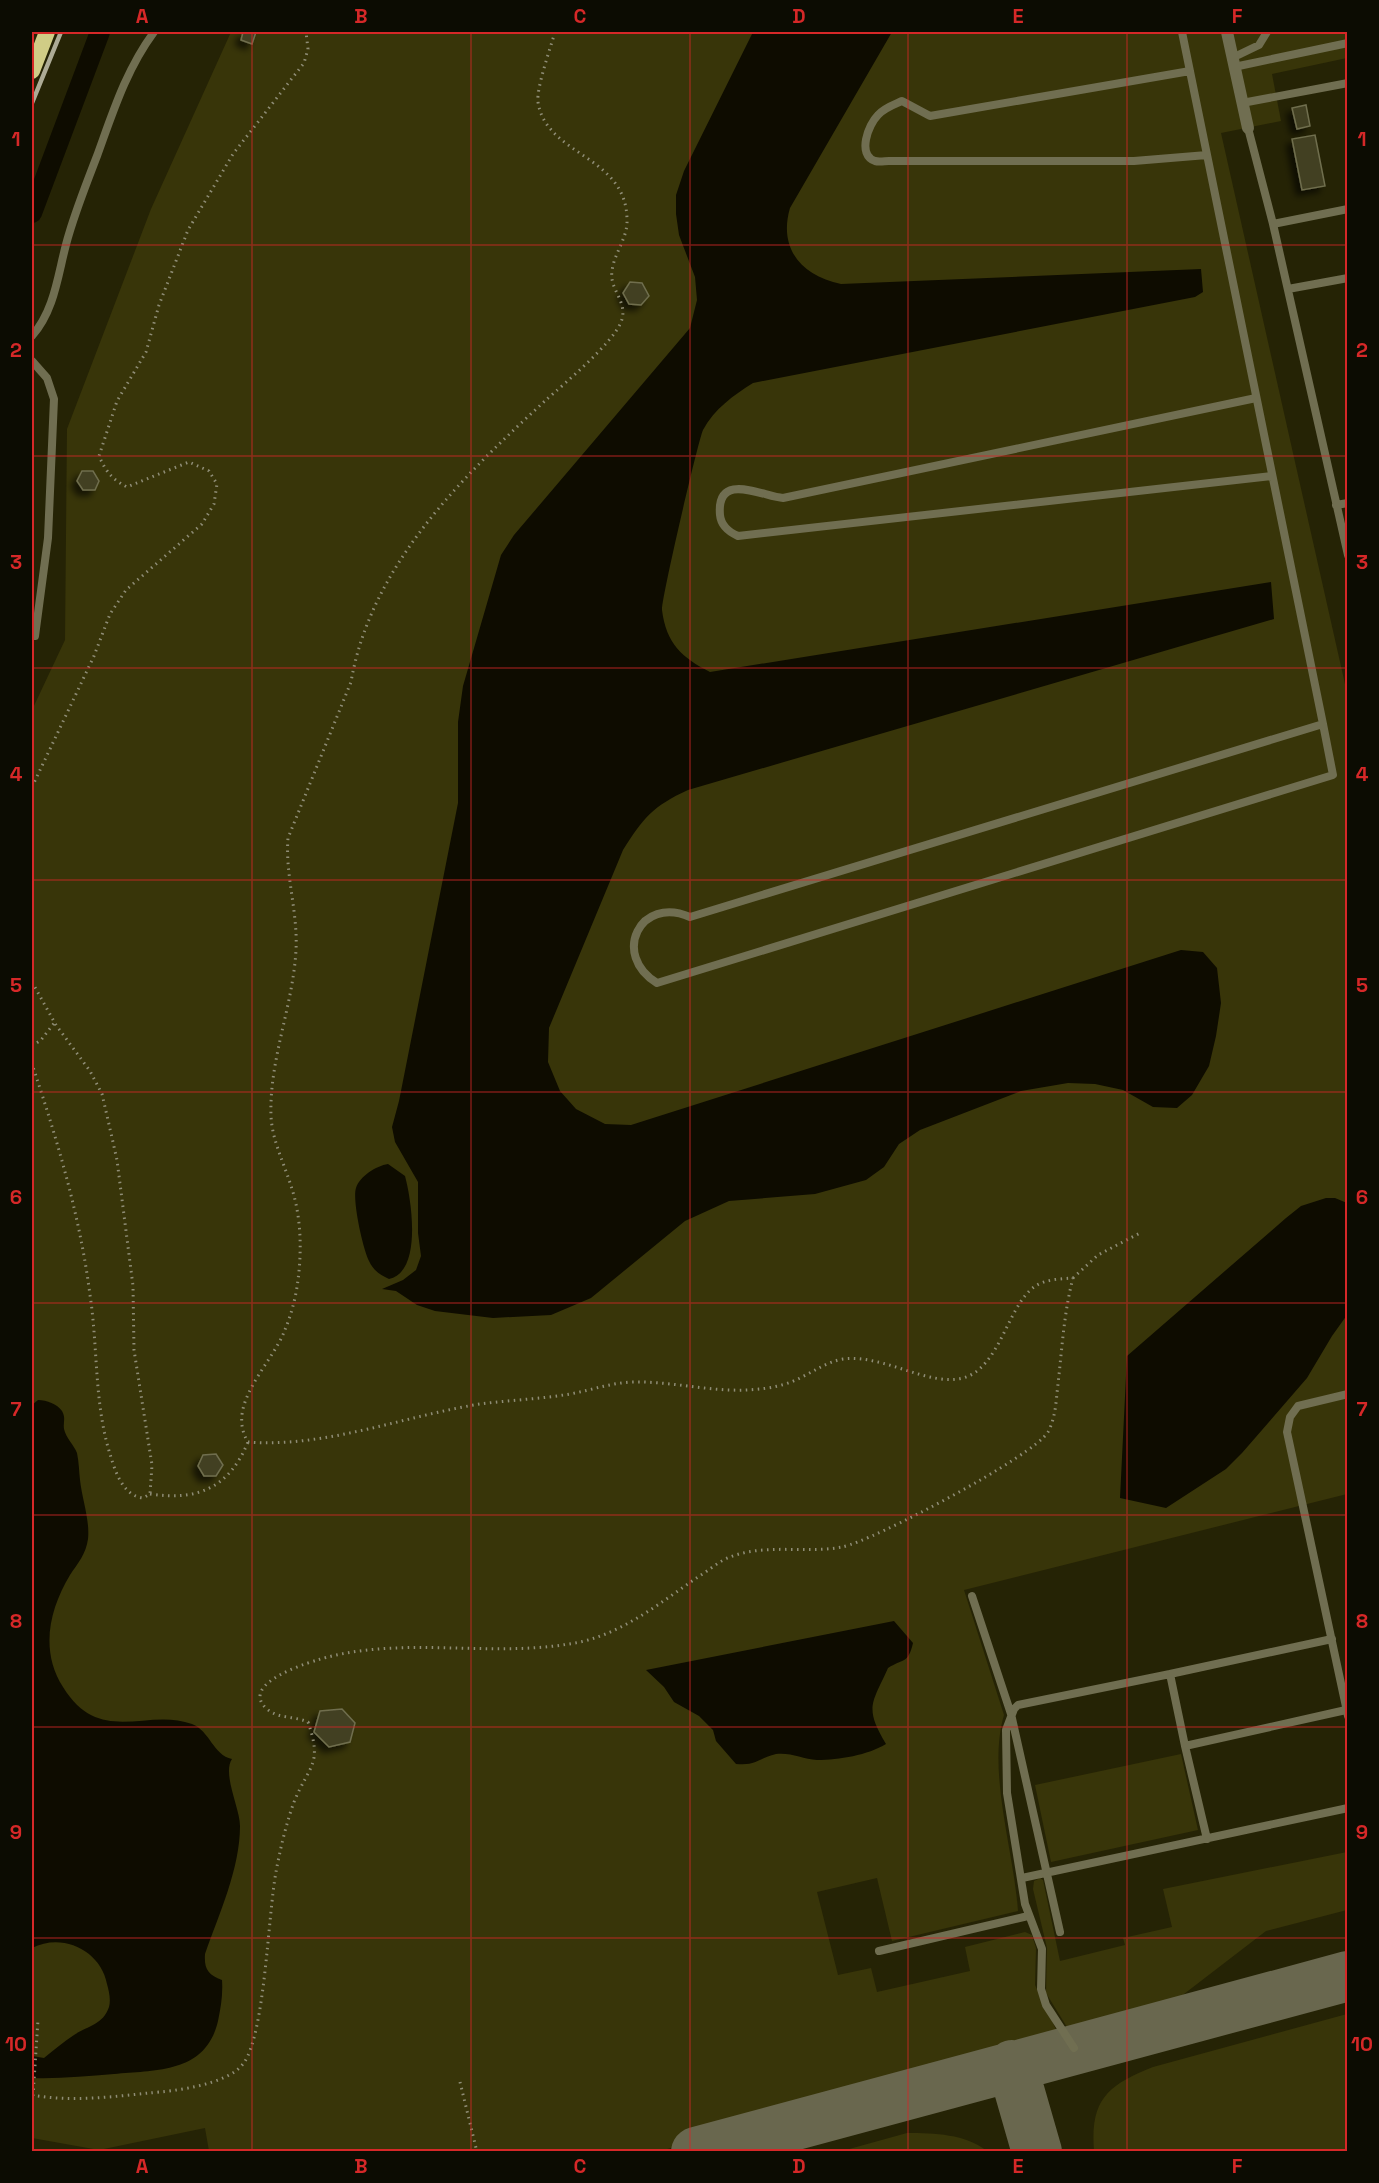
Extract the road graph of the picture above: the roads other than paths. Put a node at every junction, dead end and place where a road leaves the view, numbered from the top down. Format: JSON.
{"nodes":[{"id":1,"x":47,"y":32,"type":"edge"},
{"id":2,"x":154,"y":32,"type":"edge"},
{"id":3,"x":1182,"y":32,"type":"edge"},
{"id":4,"x":1227,"y":32,"type":"edge"},
{"id":5,"x":1267,"y":32,"type":"edge"},
{"id":6,"x":1347,"y":43,"type":"edge"},
{"id":7,"x":1234,"y":62,"type":"junction"},
{"id":8,"x":32,"y":71,"type":"edge"},
{"id":9,"x":1190,"y":71,"type":"junction"},
{"id":10,"x":1347,"y":83,"type":"edge"},
{"id":11,"x":1242,"y":103,"type":"junction"},
{"id":12,"x":1248,"y":128,"type":"joint"},
{"id":13,"x":1207,"y":155,"type":"junction"},
{"id":14,"x":1347,"y":209,"type":"edge"},
{"id":15,"x":1273,"y":224,"type":"junction"},
{"id":16,"x":1347,"y":278,"type":"edge"},
{"id":17,"x":1288,"y":289,"type":"junction"},
{"id":18,"x":32,"y":336,"type":"edge"},
{"id":19,"x":32,"y":361,"type":"edge"},
{"id":20,"x":1256,"y":398,"type":"junction"},
{"id":21,"x":1272,"y":476,"type":"junction"},
{"id":22,"x":1347,"y":503,"type":"edge"},
{"id":23,"x":1336,"y":505,"type":"junction"},
{"id":24,"x":1347,"y":555,"type":"edge"},
{"id":25,"x":35,"y":636,"type":"dead end"},
{"id":26,"x":1323,"y":724,"type":"junction"},
{"id":27,"x":1347,"y":1394,"type":"edge"},
{"id":28,"x":972,"y":1596,"type":"dead end"},
{"id":29,"x":1332,"y":1639,"type":"junction"},
{"id":30,"x":1170,"y":1674,"type":"junction"},
{"id":31,"x":1347,"y":1713,"type":"edge"},
{"id":32,"x":1011,"y":1714,"type":"junction"},
{"id":33,"x":1185,"y":1746,"type":"junction"},
{"id":34,"x":1347,"y":1808,"type":"edge"},
{"id":35,"x":1207,"y":1839,"type":"junction"},
{"id":36,"x":1047,"y":1872,"type":"junction"},
{"id":37,"x":1022,"y":1878,"type":"junction"},
{"id":38,"x":1028,"y":1916,"type":"junction"},
{"id":39,"x":1060,"y":1932,"type":"dead end"},
{"id":40,"x":879,"y":1951,"type":"dead end"},
{"id":41,"x":1074,"y":2048,"type":"dead end"}],
"edges":[{"from":1,"to":8,"type":"highway"},
{"from":2,"to":18,"type":"lane"},
{"from":3,"to":9,"type":"lane"},
{"from":4,"to":7,"type":"street"},
{"from":5,"to":7,"type":"lane"},
{"from":6,"to":7,"type":"lane"},
{"from":7,"to":11,"type":"street"},
{"from":9,"to":13,"type":"lane"},
{"from":9,"to":13,"type":"lane"},
{"from":10,"to":11,"type":"lane"},
{"from":11,"to":12,"type":"street"},
{"from":12,"to":15,"type":"lane"},
{"from":13,"to":20,"type":"lane"},
{"from":14,"to":15,"type":"lane"},
{"from":15,"to":17,"type":"lane"},
{"from":16,"to":17,"type":"lane"},
{"from":17,"to":23,"type":"lane"},
{"from":19,"to":25,"type":"lane"},
{"from":20,"to":21,"type":"lane"},
{"from":20,"to":21,"type":"lane"},
{"from":21,"to":26,"type":"lane"},
{"from":22,"to":23,"type":"lane"},
{"from":23,"to":24,"type":"lane"},
{"from":26,"to":26,"type":"lane"},
{"from":27,"to":29,"type":"lane"},
{"from":28,"to":32,"type":"lane"},
{"from":29,"to":30,"type":"lane"},
{"from":29,"to":31,"type":"lane"},
{"from":30,"to":32,"type":"lane"},
{"from":30,"to":33,"type":"lane"},
{"from":31,"to":33,"type":"lane"},
{"from":32,"to":36,"type":"lane"},
{"from":32,"to":37,"type":"lane"},
{"from":33,"to":35,"type":"lane"},
{"from":34,"to":35,"type":"lane"},
{"from":35,"to":36,"type":"lane"},
{"from":36,"to":37,"type":"lane"},
{"from":36,"to":39,"type":"lane"},
{"from":37,"to":38,"type":"lane"},
{"from":38,"to":40,"type":"lane"},
{"from":38,"to":41,"type":"lane"}]}
